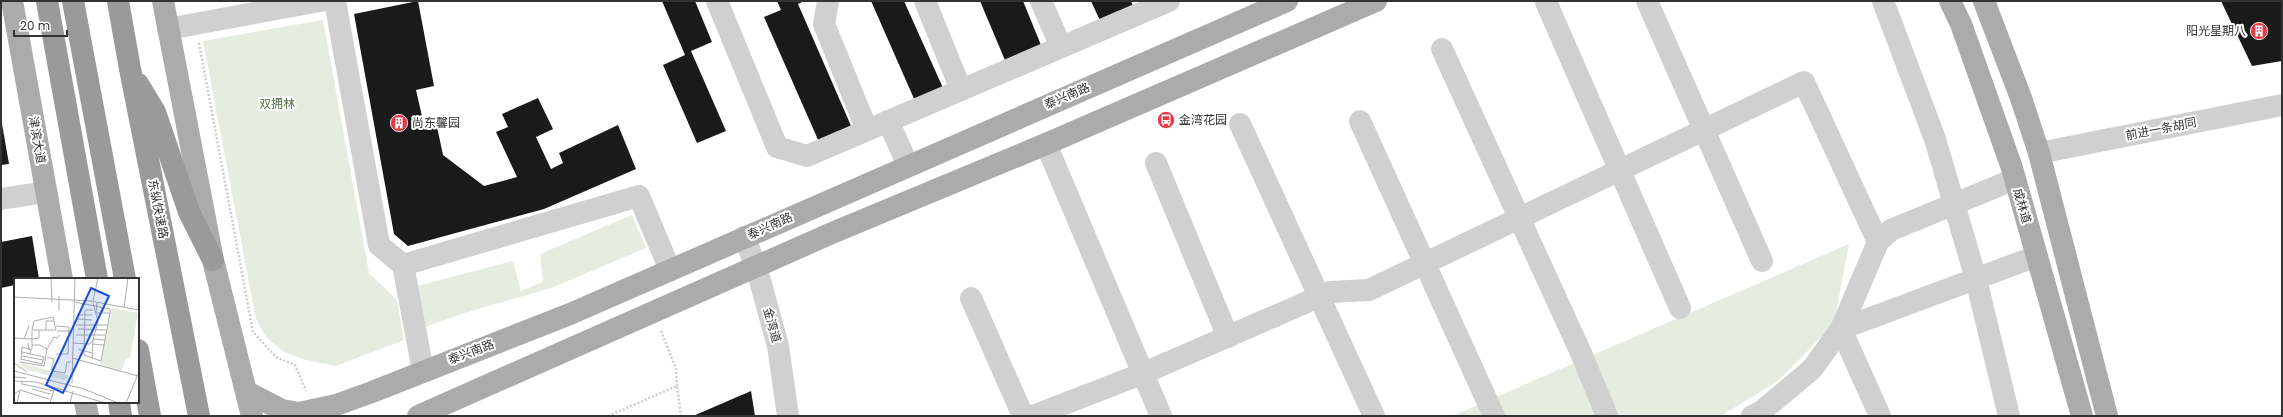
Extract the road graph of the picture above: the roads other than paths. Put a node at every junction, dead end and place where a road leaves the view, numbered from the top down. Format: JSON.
{"nodes":[{"id":1,"x":12,"y":1,"type":"edge"},
{"id":2,"x":47,"y":1,"type":"edge"},
{"id":3,"x":74,"y":1,"type":"edge"},
{"id":4,"x":118,"y":1,"type":"edge"},
{"id":5,"x":163,"y":1,"type":"edge"},
{"id":6,"x":320,"y":1,"type":"edge"},
{"id":7,"x":335,"y":1,"type":"edge"},
{"id":8,"x":717,"y":1,"type":"edge"},
{"id":9,"x":828,"y":1,"type":"edge"},
{"id":10,"x":925,"y":1,"type":"edge"},
{"id":11,"x":1041,"y":1,"type":"edge"},
{"id":12,"x":1287,"y":1,"type":"edge"},
{"id":13,"x":1376,"y":1,"type":"edge"},
{"id":14,"x":1647,"y":1,"type":"edge"},
{"id":15,"x":1883,"y":1,"type":"edge"},
{"id":16,"x":1950,"y":1,"type":"edge"},
{"id":17,"x":1984,"y":1,"type":"edge"},
{"id":18,"x":1546,"y":2,"type":"dead end"},
{"id":19,"x":1156,"y":3,"type":"edge"},
{"id":20,"x":1264,"y":6,"type":"edge"},
{"id":21,"x":168,"y":29,"type":"junction"},
{"id":22,"x":1061,"y":47,"type":"junction"},
{"id":23,"x":1442,"y":49,"type":"dead end"},
{"id":24,"x":130,"y":69,"type":"junction"},
{"id":25,"x":961,"y":90,"type":"junction"},
{"id":26,"x":2282,"y":105,"type":"edge"},
{"id":27,"x":888,"y":121,"type":"junction"},
{"id":28,"x":1360,"y":121,"type":"dead end"},
{"id":29,"x":1240,"y":124,"type":"dead end"},
{"id":30,"x":867,"y":130,"type":"junction"},
{"id":31,"x":1704,"y":130,"type":"junction"},
{"id":32,"x":1046,"y":144,"type":"junction"},
{"id":33,"x":2039,"y":153,"type":"junction"},
{"id":34,"x":1156,"y":163,"type":"dead end"},
{"id":35,"x":908,"y":165,"type":"junction"},
{"id":36,"x":1619,"y":170,"type":"junction"},
{"id":37,"x":2015,"y":179,"type":"junction"},
{"id":38,"x":46,"y":192,"type":"junction"},
{"id":39,"x":1,"y":199,"type":"edge"},
{"id":40,"x":1954,"y":204,"type":"junction"},
{"id":41,"x":1519,"y":218,"type":"junction"},
{"id":42,"x":744,"y":237,"type":"junction"},
{"id":43,"x":1878,"y":242,"type":"junction"},
{"id":44,"x":2036,"y":256,"type":"junction"},
{"id":45,"x":213,"y":260,"type":"junction"},
{"id":46,"x":1762,"y":261,"type":"dead end"},
{"id":47,"x":1423,"y":264,"type":"junction"},
{"id":48,"x":403,"y":265,"type":"junction"},
{"id":49,"x":756,"y":266,"type":"junction"},
{"id":50,"x":670,"y":270,"type":"junction"},
{"id":51,"x":62,"y":278,"type":"edge"},
{"id":52,"x":97,"y":278,"type":"edge"},
{"id":53,"x":125,"y":278,"type":"edge"},
{"id":54,"x":1976,"y":279,"type":"junction"},
{"id":55,"x":1319,"y":297,"type":"junction"},
{"id":56,"x":971,"y":298,"type":"dead end"},
{"id":57,"x":1680,"y":308,"type":"dead end"},
{"id":58,"x":1841,"y":329,"type":"junction"},
{"id":59,"x":1228,"y":337,"type":"junction"},
{"id":60,"x":139,"y":356,"type":"edge"},
{"id":61,"x":423,"y":371,"type":"junction"},
{"id":62,"x":1144,"y":373,"type":"junction"},
{"id":63,"x":247,"y":392,"type":"junction"},
{"id":64,"x":85,"y":403,"type":"edge"},
{"id":65,"x":119,"y":403,"type":"edge"},
{"id":66,"x":88,"y":416,"type":"edge"},
{"id":67,"x":121,"y":416,"type":"edge"},
{"id":68,"x":150,"y":416,"type":"edge"},
{"id":69,"x":199,"y":416,"type":"edge"},
{"id":70,"x":252,"y":416,"type":"edge"},
{"id":71,"x":418,"y":416,"type":"edge"},
{"id":72,"x":788,"y":416,"type":"edge"},
{"id":73,"x":1023,"y":416,"type":"edge"},
{"id":74,"x":1033,"y":416,"type":"edge"},
{"id":75,"x":1161,"y":416,"type":"edge"},
{"id":76,"x":1374,"y":416,"type":"edge"},
{"id":77,"x":1494,"y":416,"type":"edge"},
{"id":78,"x":1607,"y":416,"type":"edge"},
{"id":79,"x":1752,"y":416,"type":"edge"},
{"id":80,"x":1880,"y":416,"type":"edge"},
{"id":81,"x":2009,"y":416,"type":"edge"},
{"id":82,"x":2082,"y":416,"type":"edge"},
{"id":83,"x":2107,"y":416,"type":"edge"}],
"edges":[{"from":1,"to":38,"type":"main road","name":"津滨大道"},
{"from":2,"to":52,"type":"highway"},
{"from":3,"to":53,"type":"highway"},
{"from":4,"to":24,"type":"highway","name":"东纵快速路"},
{"from":5,"to":21,"type":"main road"},
{"from":6,"to":21,"type":"street"},
{"from":7,"to":48,"type":"street"},
{"from":8,"to":30,"type":"street"},
{"from":9,"to":30,"type":"street"},
{"from":10,"to":25,"type":"street"},
{"from":11,"to":22,"type":"street"},
{"from":12,"to":20,"type":"main road","name":"泰兴南路"},
{"from":13,"to":32,"type":"main road"},
{"from":14,"to":31,"type":"street"},
{"from":15,"to":40,"type":"street"},
{"from":16,"to":37,"type":"main road","name":"成林道"},
{"from":17,"to":33,"type":"main road"},
{"from":18,"to":36,"type":"street"},
{"from":19,"to":22,"type":"street"},
{"from":20,"to":35,"type":"main road","name":"泰兴南路"},
{"from":21,"to":45,"type":"main road"},
{"from":22,"to":25,"type":"street"},
{"from":23,"to":41,"type":"street"},
{"from":24,"to":45,"type":"highway"},
{"from":24,"to":69,"type":"highway","name":"东纵快速路"},
{"from":25,"to":27,"type":"street"},
{"from":26,"to":33,"type":"street","name":"前进一条胡同"},
{"from":27,"to":30,"type":"street"},
{"from":27,"to":35,"type":"street"},
{"from":28,"to":47,"type":"street"},
{"from":29,"to":55,"type":"street"},
{"from":31,"to":36,"type":"street"},
{"from":31,"to":43,"type":"street"},
{"from":31,"to":46,"type":"street"},
{"from":32,"to":49,"type":"main road"},
{"from":32,"to":62,"type":"street"},
{"from":33,"to":83,"type":"main road"},
{"from":34,"to":59,"type":"street"},
{"from":35,"to":42,"type":"main road","name":"泰兴南路"},
{"from":36,"to":41,"type":"street"},
{"from":36,"to":57,"type":"street"},
{"from":37,"to":40,"type":"street"},
{"from":37,"to":44,"type":"main road","name":"成林道"},
{"from":38,"to":39,"type":"street"},
{"from":38,"to":51,"type":"main road","name":"津滨大道"},
{"from":40,"to":43,"type":"street"},
{"from":40,"to":54,"type":"street"},
{"from":41,"to":47,"type":"street"},
{"from":41,"to":78,"type":"street"},
{"from":42,"to":49,"type":"street","name":"金湾道"},
{"from":42,"to":50,"type":"main road","name":"泰兴南路"},
{"from":43,"to":58,"type":"street"},
{"from":44,"to":54,"type":"street"},
{"from":44,"to":82,"type":"main road","name":"成林道"},
{"from":45,"to":63,"type":"main road"},
{"from":47,"to":55,"type":"street"},
{"from":47,"to":77,"type":"street"},
{"from":48,"to":50,"type":"street"},
{"from":48,"to":61,"type":"street"},
{"from":49,"to":71,"type":"main road"},
{"from":49,"to":72,"type":"street","name":"金湾道"},
{"from":50,"to":61,"type":"main road","name":"泰兴南路"},
{"from":54,"to":58,"type":"street"},
{"from":54,"to":81,"type":"street"},
{"from":55,"to":59,"type":"street"},
{"from":55,"to":76,"type":"street"},
{"from":56,"to":73,"type":"street"},
{"from":58,"to":79,"type":"street"},
{"from":58,"to":80,"type":"street"},
{"from":59,"to":62,"type":"street"},
{"from":60,"to":68,"type":"highway"},
{"from":61,"to":63,"type":"main road","name":"泰兴南路"},
{"from":62,"to":74,"type":"street"},
{"from":62,"to":75,"type":"street"},
{"from":63,"to":70,"type":"main road"},
{"from":64,"to":66,"type":"main road"},
{"from":65,"to":67,"type":"highway"}]}
